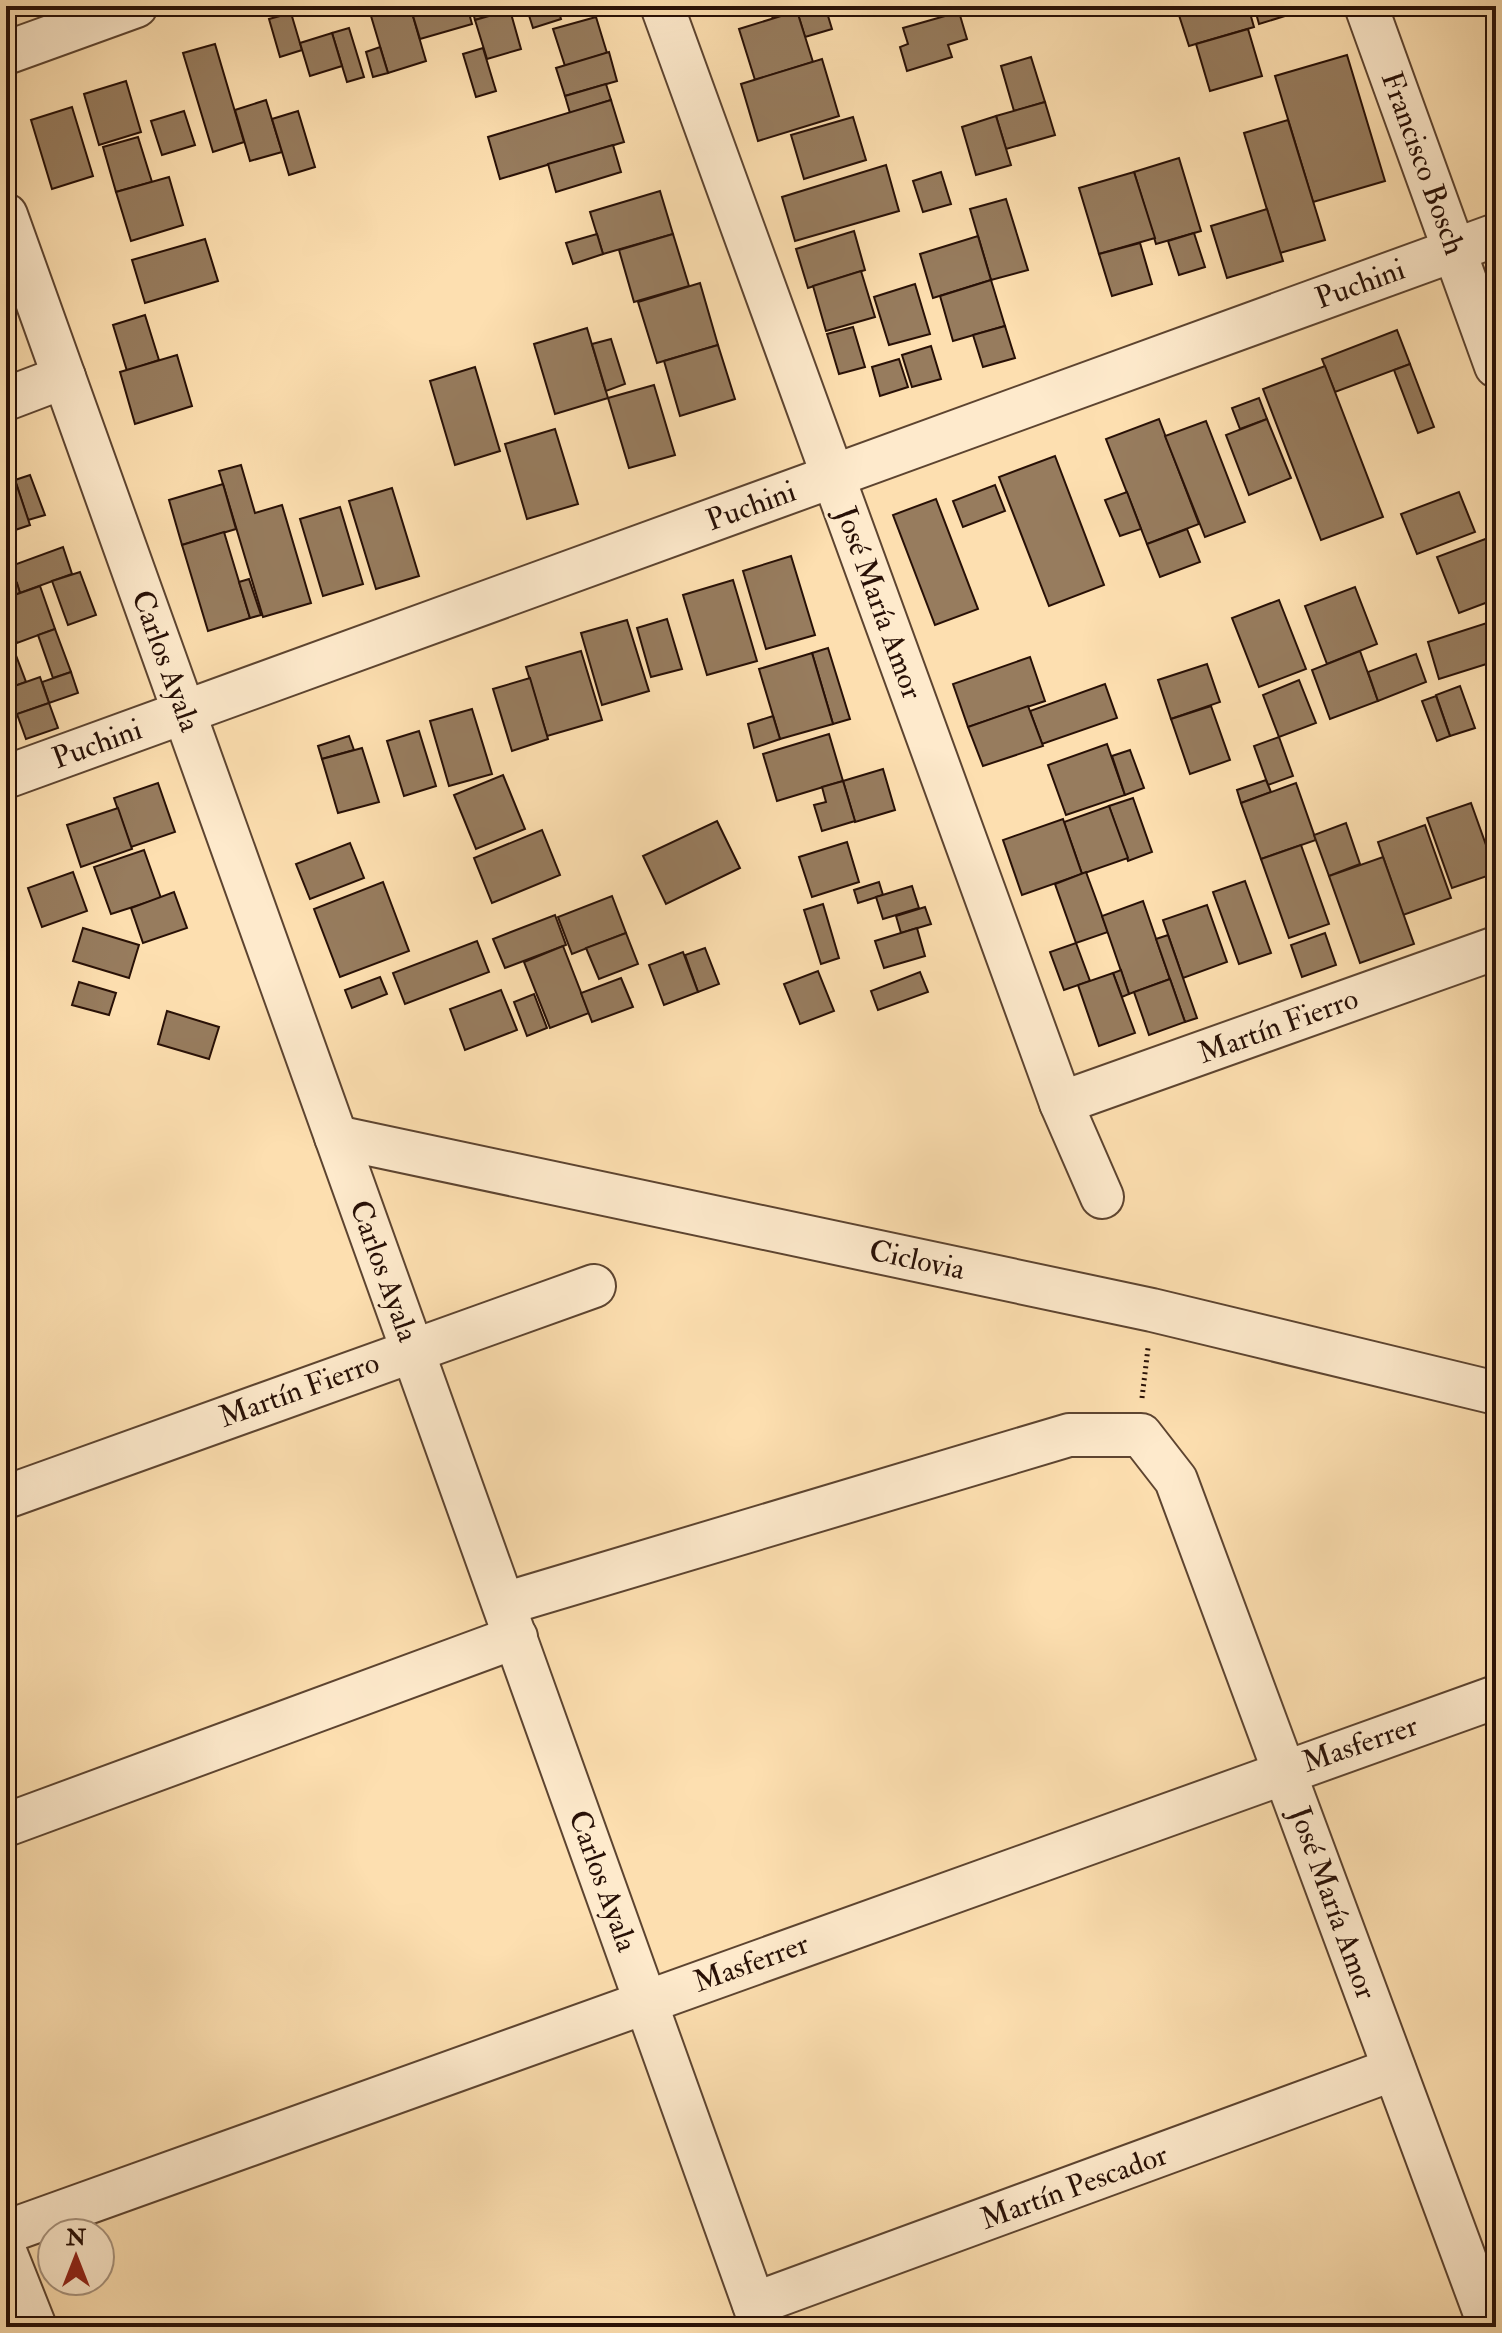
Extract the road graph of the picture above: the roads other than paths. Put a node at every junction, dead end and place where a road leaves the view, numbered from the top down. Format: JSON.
{"nodes":[{"id":1,"x":136,"y":6,"type":"edge"},
{"id":2,"x":662,"y":6,"type":"edge"},
{"id":3,"x":1366,"y":6,"type":"edge"},
{"id":4,"x":6,"y":53,"type":"edge"},
{"id":5,"x":6,"y":215,"type":"edge"},
{"id":6,"x":1496,"y":235,"type":"edge"},
{"id":7,"x":1454,"y":250,"type":"junction"},
{"id":8,"x":1496,"y":366,"type":"edge"},
{"id":9,"x":64,"y":377,"type":"junction"},
{"id":10,"x":6,"y":399,"type":"edge"},
{"id":11,"x":833,"y":477,"type":"junction"},
{"id":12,"x":184,"y":712,"type":"junction"},
{"id":13,"x":6,"y":777,"type":"edge"},
{"id":14,"x":1496,"y":948,"type":"edge"},
{"id":15,"x":1061,"y":1103,"type":"junction"},
{"id":16,"x":336,"y":1137,"type":"junction"},
{"id":17,"x":1102,"y":1197,"type":"dead end"},
{"id":18,"x":594,"y":1286,"type":"dead end"},
{"id":19,"x":412,"y":1349,"type":"junction"},
{"id":20,"x":1496,"y":1393,"type":"edge"},
{"id":21,"x":6,"y":1497,"type":"edge"},
{"id":22,"x":510,"y":1621,"type":"junction"},
{"id":23,"x":1496,"y":1697,"type":"edge"},
{"id":24,"x":1284,"y":1771,"type":"junction"},
{"id":25,"x":6,"y":1825,"type":"edge"},
{"id":26,"x":646,"y":2001,"type":"junction"},
{"id":27,"x":1394,"y":2069,"type":"junction"},
{"id":28,"x":6,"y":2232,"type":"edge"},
{"id":29,"x":6,"y":2254,"type":"edge"},
{"id":30,"x":758,"y":2316,"type":"edge"},
{"id":31,"x":35,"y":2327,"type":"edge"},
{"id":32,"x":1490,"y":2327,"type":"edge"}],
"edges":[{"from":1,"to":4,"type":"street"},
{"from":2,"to":11,"type":"street","name":"José María Amor"},
{"from":3,"to":7,"type":"street","name":"Francisco Bosch"},
{"from":5,"to":9,"type":"street","name":"Carlos Ayala"},
{"from":6,"to":7,"type":"street","name":"Puchini"},
{"from":7,"to":8,"type":"street","name":"Francisco Bosch"},
{"from":7,"to":11,"type":"street","name":"Puchini"},
{"from":9,"to":10,"type":"street"},
{"from":9,"to":12,"type":"street","name":"Carlos Ayala"},
{"from":11,"to":12,"type":"street","name":"Puchini"},
{"from":11,"to":15,"type":"street","name":"José María Amor"},
{"from":12,"to":13,"type":"street","name":"Puchini"},
{"from":12,"to":16,"type":"street","name":"Carlos Ayala"},
{"from":14,"to":15,"type":"street","name":"Martín Fierro"},
{"from":15,"to":17,"type":"street","name":"José María Amor"},
{"from":16,"to":19,"type":"street","name":"Carlos Ayala"},
{"from":16,"to":20,"type":"street","name":"Ciclovia"},
{"from":18,"to":19,"type":"street","name":"Martín Fierro"},
{"from":19,"to":21,"type":"street","name":"Martín Fierro"},
{"from":19,"to":22,"type":"street","name":"Carlos Ayala"},
{"from":22,"to":24,"type":"street","name":"José María Amor"},
{"from":22,"to":25,"type":"street"},
{"from":22,"to":26,"type":"street","name":"Carlos Ayala"},
{"from":23,"to":24,"type":"street","name":"Masferrer"},
{"from":24,"to":26,"type":"street","name":"Masferrer"},
{"from":24,"to":27,"type":"street","name":"José María Amor"},
{"from":26,"to":28,"type":"street","name":"Masferrer"},
{"from":26,"to":30,"type":"street","name":"Carlos Ayala"},
{"from":27,"to":30,"type":"street","name":"Martín Pescador"},
{"from":27,"to":32,"type":"street","name":"José María Amor"},
{"from":29,"to":31,"type":"street"}]}
